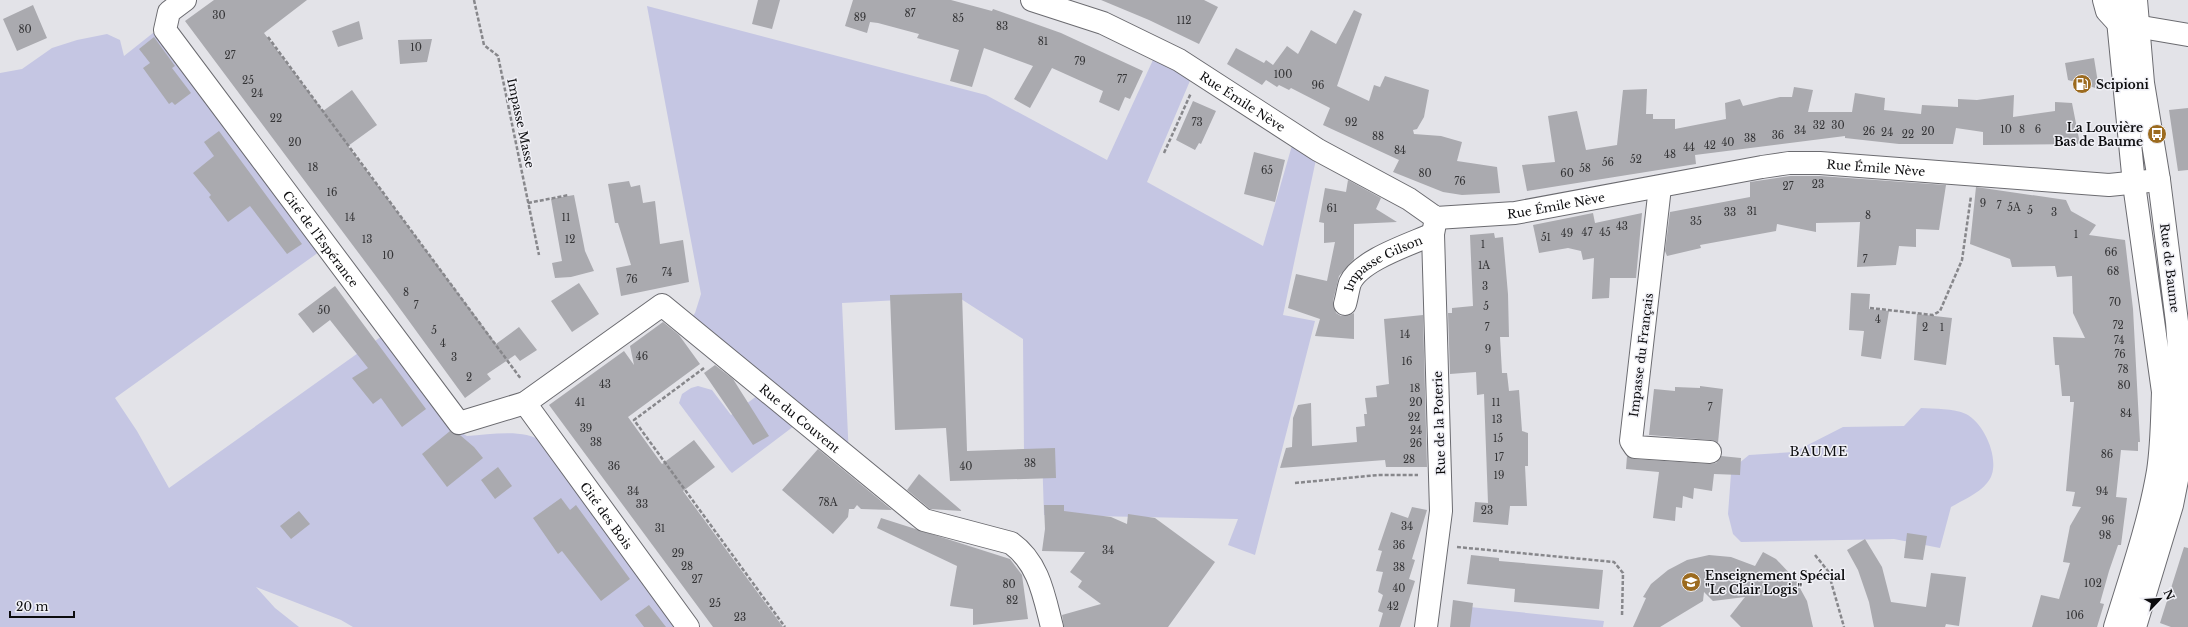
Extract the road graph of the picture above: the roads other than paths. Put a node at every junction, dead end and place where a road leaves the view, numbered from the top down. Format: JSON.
{"nodes":[{"id":1,"x":185,"y":0,"type":"edge"},
{"id":2,"x":1032,"y":0,"type":"edge"},
{"id":3,"x":2104,"y":0,"type":"edge"},
{"id":4,"x":2116,"y":0,"type":"edge"},
{"id":5,"x":2136,"y":0,"type":"edge"},
{"id":6,"x":2118,"y":23,"type":"junction"},
{"id":7,"x":2139,"y":28,"type":"junction"},
{"id":8,"x":2188,"y":36,"type":"edge"},
{"id":9,"x":2159,"y":180,"type":"junction"},
{"id":10,"x":2134,"y":184,"type":"junction"},
{"id":11,"x":1660,"y":187,"type":"junction"},
{"id":12,"x":1434,"y":226,"type":"junction"},
{"id":13,"x":1345,"y":304,"type":"dead end"},
{"id":14,"x":2182,"y":322,"type":"edge"},
{"id":15,"x":2155,"y":323,"type":"junction"},
{"id":16,"x":530,"y":400,"type":"junction"},
{"id":17,"x":1710,"y":452,"type":"dead end"},
{"id":18,"x":688,"y":627,"type":"edge"},
{"id":19,"x":1052,"y":627,"type":"edge"},
{"id":20,"x":1426,"y":627,"type":"edge"},
{"id":21,"x":2115,"y":627,"type":"edge"},
{"id":22,"x":2135,"y":627,"type":"edge"}],
"edges":[{"from":1,"to":16,"type":"street","name":"Cité de l'Espérance"},
{"from":2,"to":12,"type":"street","name":"Rue Émile Nève"},
{"from":3,"to":6,"type":"street"},
{"from":4,"to":6,"type":"street","name":"Rue de Baume"},
{"from":5,"to":7,"type":"street","name":"Rue de Baume"},
{"from":6,"to":7,"type":"street"},
{"from":6,"to":10,"type":"street","name":"Rue de Baume"},
{"from":7,"to":8,"type":"street"},
{"from":7,"to":9,"type":"street","name":"Rue de Baume"},
{"from":9,"to":10,"type":"street","name":"Rue Émile Nève"},
{"from":9,"to":14,"type":"street","name":"Rue de Baume"},
{"from":10,"to":11,"type":"street","name":"Rue Émile Nève"},
{"from":10,"to":15,"type":"street","name":"Rue de Baume"},
{"from":11,"to":12,"type":"street","name":"Rue Émile Nève"},
{"from":11,"to":17,"type":"street","name":"Impasse du Français"},
{"from":12,"to":13,"type":"street","name":"Impasse Gilson"},
{"from":12,"to":20,"type":"street","name":"Rue de la Poterie"},
{"from":14,"to":15,"type":"street"},
{"from":14,"to":22,"type":"street","name":"Rue de Baume"},
{"from":15,"to":21,"type":"street","name":"Rue de Baume"},
{"from":16,"to":18,"type":"street","name":"Cité des Bois"},
{"from":16,"to":19,"type":"street","name":"Rue du Couvent"}]}
